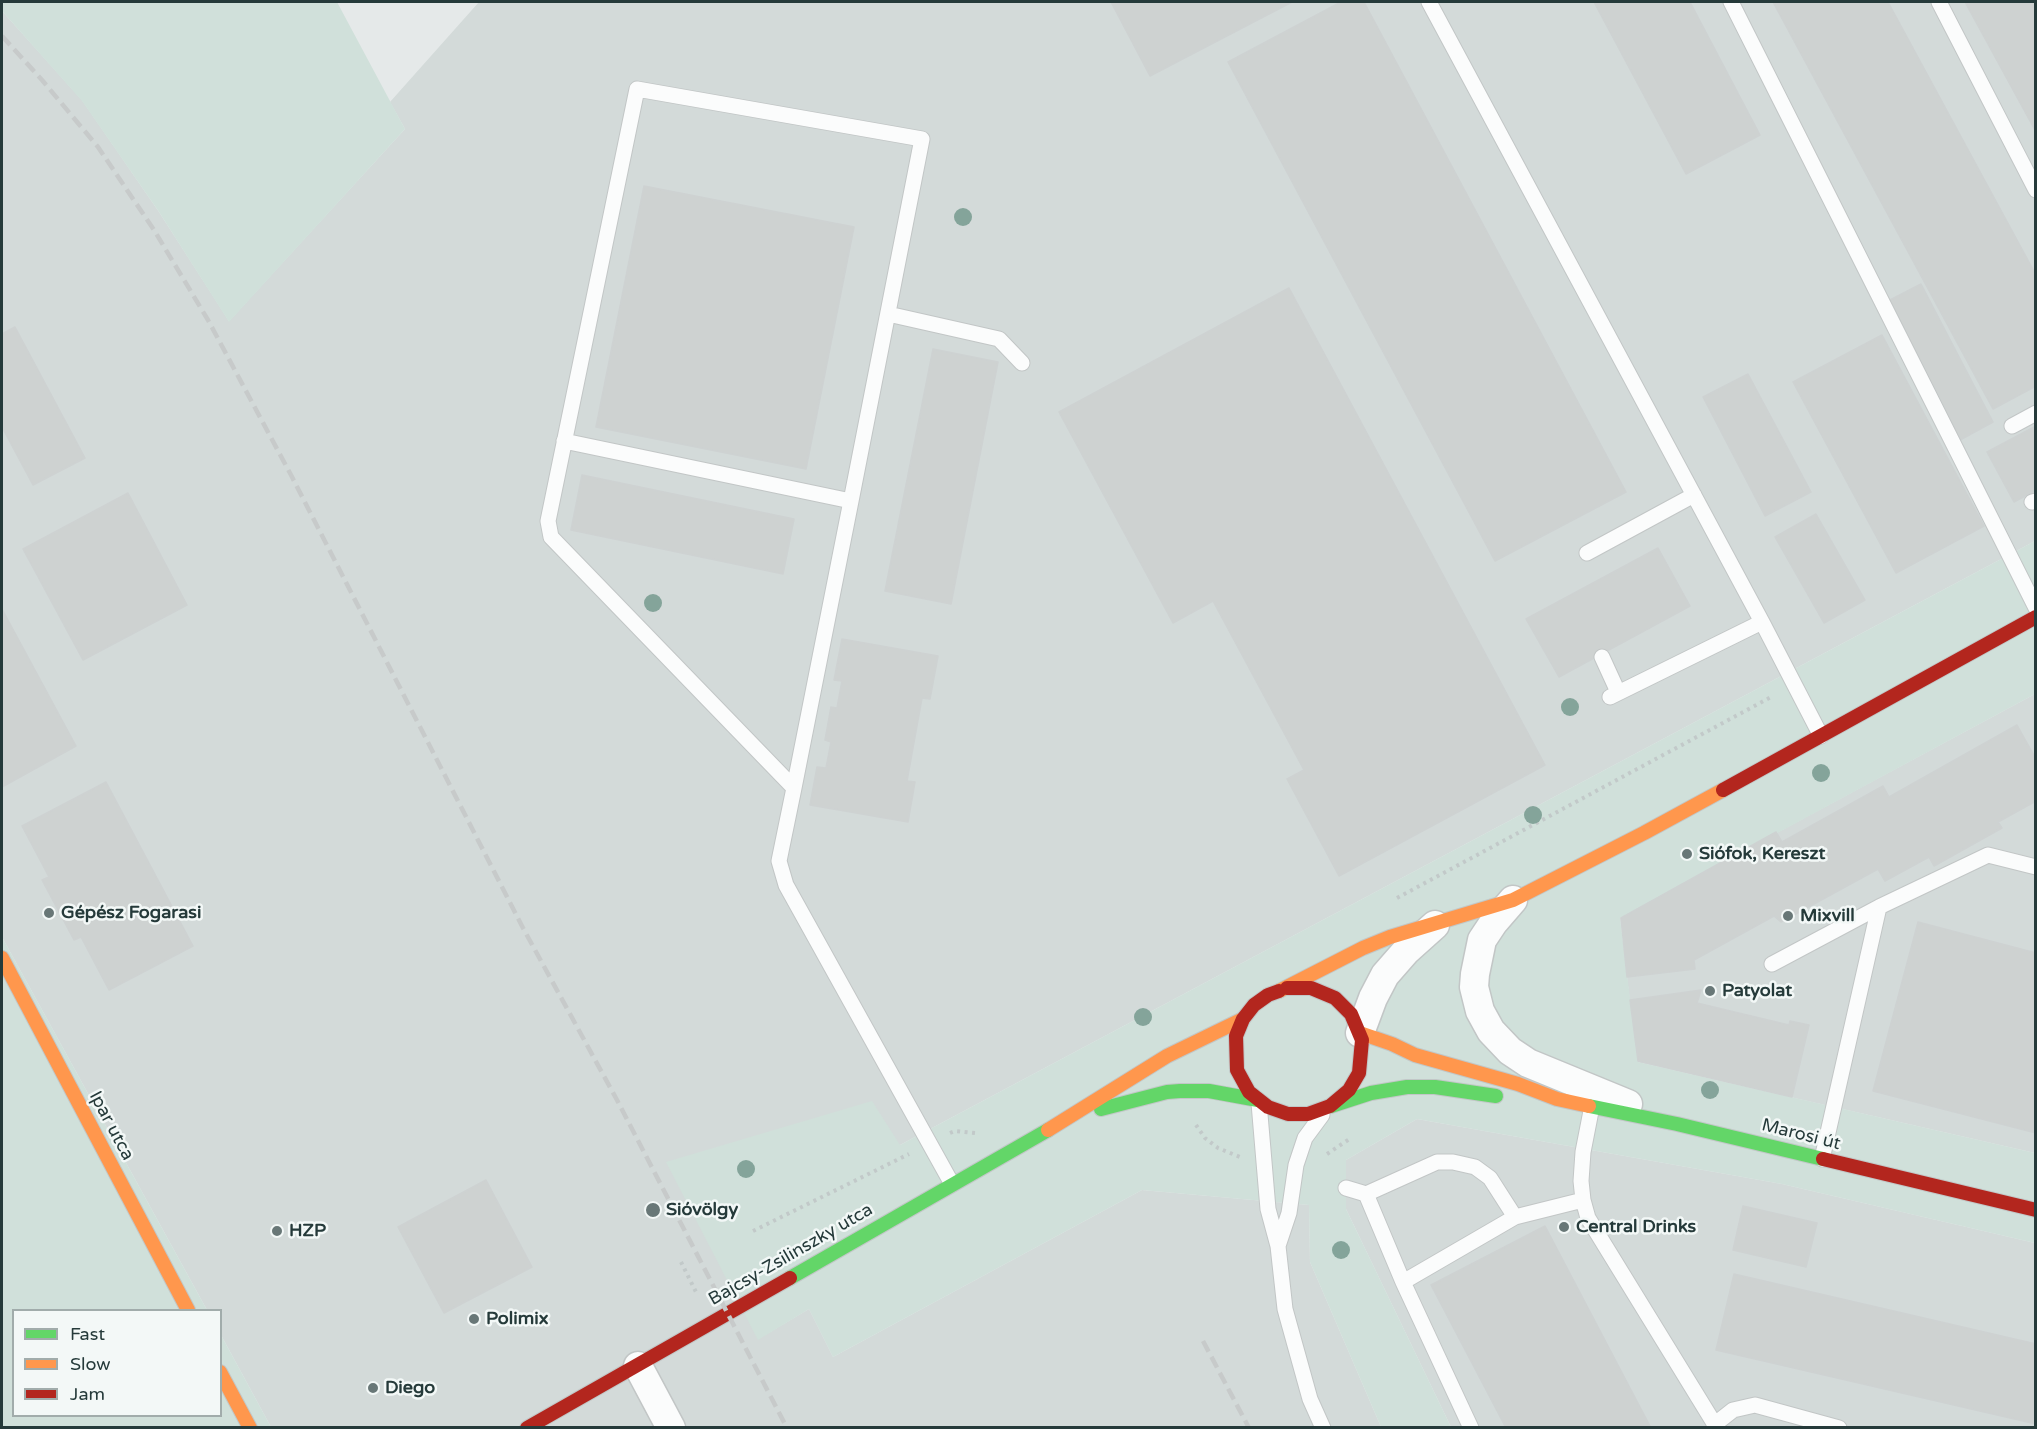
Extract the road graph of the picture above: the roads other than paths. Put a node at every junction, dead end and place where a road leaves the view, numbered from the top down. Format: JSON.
{"nodes":[{"id":1,"x":1429,"y":2,"type":"edge"},
{"id":2,"x":1731,"y":2,"type":"edge"},
{"id":3,"x":1939,"y":2,"type":"edge"},
{"id":4,"x":2036,"y":190,"type":"edge"},
{"id":5,"x":888,"y":314,"type":"junction"},
{"id":6,"x":1022,"y":363,"type":"dead end"},
{"id":7,"x":2036,"y":413,"type":"edge"},
{"id":8,"x":2012,"y":426,"type":"dead end"},
{"id":9,"x":564,"y":441,"type":"junction"},
{"id":10,"x":1694,"y":495,"type":"junction"},
{"id":11,"x":851,"y":501,"type":"junction"},
{"id":12,"x":1587,"y":553,"type":"dead end"},
{"id":13,"x":2036,"y":608,"type":"edge"},
{"id":14,"x":2036,"y":617,"type":"edge"},
{"id":15,"x":1762,"y":622,"type":"junction"},
{"id":16,"x":1602,"y":657,"type":"dead end"},
{"id":17,"x":1821,"y":736,"type":"junction"},
{"id":18,"x":794,"y":788,"type":"junction"},
{"id":19,"x":2036,"y":867,"type":"edge"},
{"id":20,"x":1513,"y":900,"type":"junction"},
{"id":21,"x":1879,"y":907,"type":"junction"},
{"id":22,"x":1435,"y":925,"type":"junction"},
{"id":23,"x":2,"y":958,"type":"edge"},
{"id":24,"x":1772,"y":964,"type":"dead end"},
{"id":25,"x":1287,"y":988,"type":"junction"},
{"id":26,"x":1243,"y":1019,"type":"junction"},
{"id":27,"x":1360,"y":1032,"type":"junction"},
{"id":28,"x":1557,"y":1099,"type":"junction"},
{"id":29,"x":1258,"y":1100,"type":"junction"},
{"id":30,"x":1330,"y":1106,"type":"junction"},
{"id":31,"x":1592,"y":1106,"type":"junction"},
{"id":32,"x":1073,"y":1116,"type":"junction"},
{"id":33,"x":1677,"y":1124,"type":"junction"},
{"id":34,"x":1822,"y":1159,"type":"junction"},
{"id":35,"x":952,"y":1184,"type":"junction"},
{"id":36,"x":1346,"y":1188,"type":"dead end"},
{"id":37,"x":1366,"y":1194,"type":"junction"},
{"id":38,"x":1583,"y":1200,"type":"junction"},
{"id":39,"x":2036,"y":1210,"type":"edge"},
{"id":40,"x":1515,"y":1216,"type":"junction"},
{"id":41,"x":1278,"y":1246,"type":"junction"},
{"id":42,"x":1403,"y":1282,"type":"junction"},
{"id":43,"x":187,"y":1309,"type":"edge"},
{"id":44,"x":638,"y":1366,"type":"junction"},
{"id":45,"x":222,"y":1376,"type":"edge"},
{"id":46,"x":1716,"y":1426,"type":"edge"},
{"id":47,"x":250,"y":1428,"type":"edge"},
{"id":48,"x":527,"y":1428,"type":"edge"},
{"id":49,"x":671,"y":1428,"type":"edge"},
{"id":50,"x":1323,"y":1428,"type":"edge"},
{"id":51,"x":1471,"y":1428,"type":"edge"},
{"id":52,"x":1839,"y":1428,"type":"edge"}],
"edges":[{"from":1,"to":10,"type":"lane"},
{"from":2,"to":13,"type":"lane"},
{"from":3,"to":4,"type":"lane"},
{"from":5,"to":6,"type":"lane"},
{"from":5,"to":9,"type":"lane"},
{"from":5,"to":11,"type":"lane"},
{"from":7,"to":8,"type":"lane"},
{"from":9,"to":11,"type":"lane"},
{"from":9,"to":18,"type":"lane"},
{"from":10,"to":12,"type":"lane"},
{"from":10,"to":15,"type":"lane"},
{"from":11,"to":18,"type":"lane"},
{"from":14,"to":17,"type":"street"},
{"from":15,"to":16,"type":"lane"},
{"from":15,"to":17,"type":"lane"},
{"from":17,"to":20,"type":"street"},
{"from":18,"to":35,"type":"lane"},
{"from":19,"to":21,"type":"lane"},
{"from":20,"to":22,"type":"street"},
{"from":20,"to":33,"type":"street"},
{"from":21,"to":24,"type":"lane"},
{"from":21,"to":34,"type":"lane"},
{"from":22,"to":25,"type":"street"},
{"from":22,"to":27,"type":"street"},
{"from":23,"to":43,"type":"street","name":"Ipar utca"},
{"from":25,"to":26,"type":"street"},
{"from":25,"to":27,"type":"street"},
{"from":26,"to":29,"type":"street"},
{"from":26,"to":32,"type":"street","name":"Bajcsy-Zsilinszky utca"},
{"from":27,"to":28,"type":"street","name":"Marosi út"},
{"from":27,"to":30,"type":"street"},
{"from":28,"to":30,"type":"street","name":"Marosi út"},
{"from":28,"to":31,"type":"street","name":"Marosi út"},
{"from":29,"to":30,"type":"street"},
{"from":29,"to":32,"type":"street","name":"Bajcsy-Zsilinszky utca"},
{"from":29,"to":41,"type":"lane"},
{"from":30,"to":41,"type":"lane"},
{"from":31,"to":33,"type":"street","name":"Marosi út"},
{"from":31,"to":38,"type":"lane"},
{"from":32,"to":35,"type":"street","name":"Bajcsy-Zsilinszky utca"},
{"from":33,"to":34,"type":"street","name":"Marosi út"},
{"from":34,"to":39,"type":"street","name":"Marosi út"},
{"from":35,"to":44,"type":"street","name":"Bajcsy-Zsilinszky utca"},
{"from":36,"to":37,"type":"lane"},
{"from":37,"to":40,"type":"lane"},
{"from":37,"to":42,"type":"lane"},
{"from":38,"to":40,"type":"lane"},
{"from":38,"to":46,"type":"lane"},
{"from":40,"to":42,"type":"lane"},
{"from":41,"to":50,"type":"lane"},
{"from":42,"to":51,"type":"lane"},
{"from":44,"to":48,"type":"street","name":"Bajcsy-Zsilinszky utca"},
{"from":44,"to":49,"type":"street"},
{"from":45,"to":47,"type":"street"},
{"from":46,"to":52,"type":"lane"}]}
